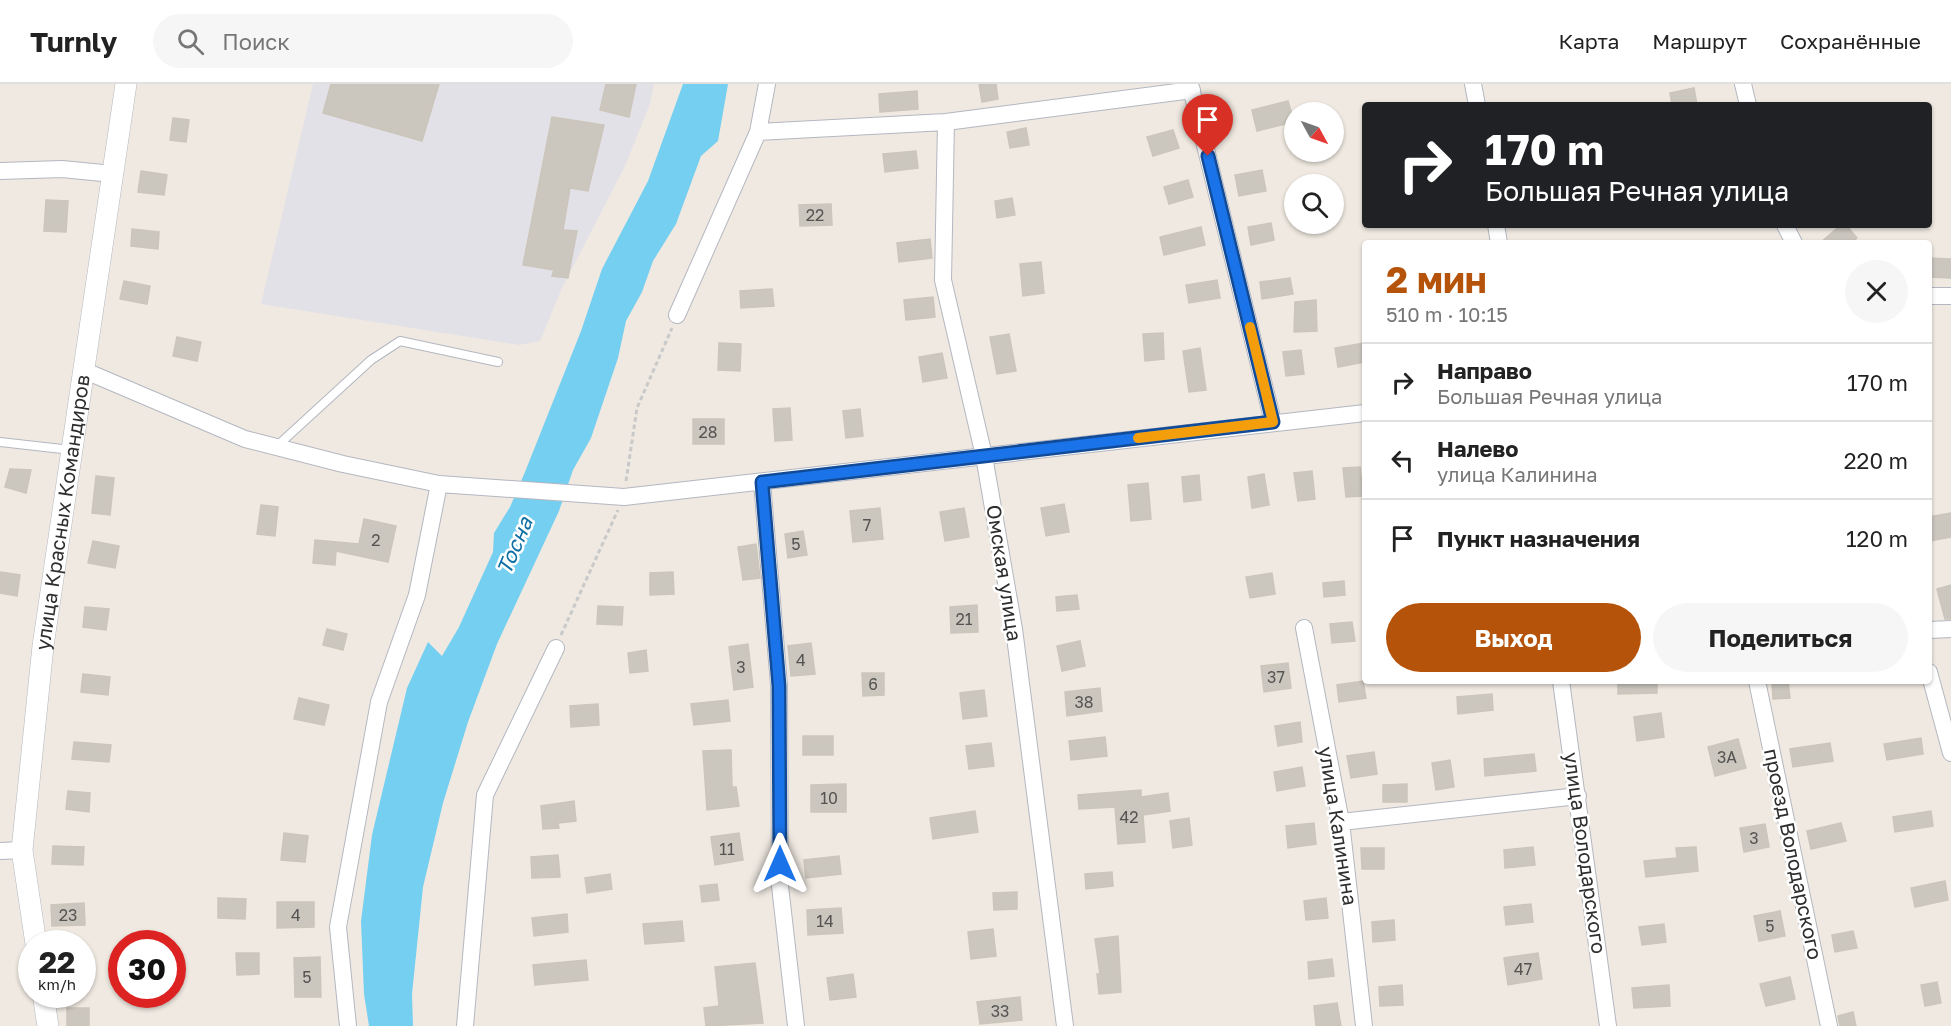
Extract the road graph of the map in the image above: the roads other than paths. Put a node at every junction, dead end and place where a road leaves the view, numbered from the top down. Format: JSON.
{"nodes":[{"id":1,"x":126,"y":84,"type":"edge"},
{"id":2,"x":767,"y":84,"type":"edge"},
{"id":3,"x":1473,"y":84,"type":"edge"},
{"id":4,"x":1743,"y":84,"type":"edge"},
{"id":5,"x":1191,"y":87,"type":"edge"},
{"id":6,"x":1476,"y":102,"type":"edge"},
{"id":7,"x":1747,"y":102,"type":"edge"},
{"id":8,"x":946,"y":122,"type":"junction"},
{"id":9,"x":758,"y":132,"type":"junction"},
{"id":10,"x":0,"y":171,"type":"edge"},
{"id":11,"x":113,"y":174,"type":"junction"},
{"id":12,"x":1932,"y":296,"type":"edge"},
{"id":13,"x":1951,"y":296,"type":"edge"},
{"id":14,"x":677,"y":315,"type":"dead end"},
{"id":15,"x":498,"y":362,"type":"dead end"},
{"id":16,"x":83,"y":370,"type":"junction"},
{"id":17,"x":1362,"y":413,"type":"edge"},
{"id":18,"x":1273,"y":422,"type":"junction"},
{"id":19,"x":0,"y":442,"type":"edge"},
{"id":20,"x":276,"y":447,"type":"junction"},
{"id":21,"x":72,"y":450,"type":"junction"},
{"id":22,"x":984,"y":456,"type":"junction"},
{"id":23,"x":762,"y":482,"type":"junction"},
{"id":24,"x":439,"y":484,"type":"junction"},
{"id":25,"x":1304,"y":628,"type":"dead end"},
{"id":26,"x":1951,"y":629,"type":"edge"},
{"id":27,"x":1932,"y":630,"type":"edge"},
{"id":28,"x":555,"y":648,"type":"dead end"},
{"id":29,"x":1932,"y":683,"type":"edge"},
{"id":30,"x":1561,"y":684,"type":"edge"},
{"id":31,"x":1759,"y":684,"type":"edge"},
{"id":32,"x":1951,"y":753,"type":"edge"},
{"id":33,"x":1578,"y":796,"type":"junction"},
{"id":34,"x":1341,"y":822,"type":"junction"},
{"id":35,"x":22,"y":850,"type":"junction"},
{"id":36,"x":0,"y":851,"type":"edge"},
{"id":37,"x":34,"y":930,"type":"edge"},
{"id":38,"x":45,"y":1008,"type":"edge"},
{"id":39,"x":48,"y":1026,"type":"edge"},
{"id":40,"x":348,"y":1026,"type":"edge"},
{"id":41,"x":465,"y":1026,"type":"edge"},
{"id":42,"x":796,"y":1026,"type":"edge"},
{"id":43,"x":1065,"y":1026,"type":"edge"},
{"id":44,"x":1364,"y":1026,"type":"edge"},
{"id":45,"x":1608,"y":1026,"type":"edge"},
{"id":46,"x":1829,"y":1026,"type":"edge"}],
"edges":[{"from":1,"to":11,"type":"street","name":"улица Красных Командиров"},
{"from":2,"to":9,"type":"street"},
{"from":3,"to":6,"type":"street"},
{"from":4,"to":7,"type":"street"},
{"from":5,"to":8,"type":"street"},
{"from":5,"to":18,"type":"street"},
{"from":8,"to":9,"type":"street"},
{"from":8,"to":22,"type":"street","name":"Омская улица"},
{"from":9,"to":14,"type":"street"},
{"from":10,"to":11,"type":"street"},
{"from":11,"to":16,"type":"street","name":"улица Красных Командиров"},
{"from":12,"to":13,"type":"street"},
{"from":15,"to":20,"type":"lane"},
{"from":16,"to":20,"type":"street"},
{"from":16,"to":21,"type":"street","name":"улица Красных Командиров"},
{"from":17,"to":18,"type":"street"},
{"from":18,"to":22,"type":"street"},
{"from":19,"to":21,"type":"lane"},
{"from":20,"to":24,"type":"street"},
{"from":21,"to":35,"type":"street","name":"улица Красных Командиров"},
{"from":22,"to":23,"type":"street"},
{"from":22,"to":43,"type":"street","name":"Омская улица"},
{"from":23,"to":24,"type":"street"},
{"from":23,"to":42,"type":"street"},
{"from":24,"to":40,"type":"street"},
{"from":25,"to":34,"type":"street","name":"улица Калинина"},
{"from":26,"to":27,"type":"street"},
{"from":28,"to":41,"type":"street"},
{"from":29,"to":32,"type":"street"},
{"from":30,"to":33,"type":"street","name":"улица Володарского"},
{"from":31,"to":46,"type":"street","name":"проезд Володарского"},
{"from":33,"to":34,"type":"street"},
{"from":33,"to":45,"type":"street","name":"улица Володарского"},
{"from":34,"to":44,"type":"street","name":"улица Калинина"},
{"from":35,"to":36,"type":"street"},
{"from":35,"to":37,"type":"street","name":"улица Красных Командиров"},
{"from":38,"to":39,"type":"street"}]}
